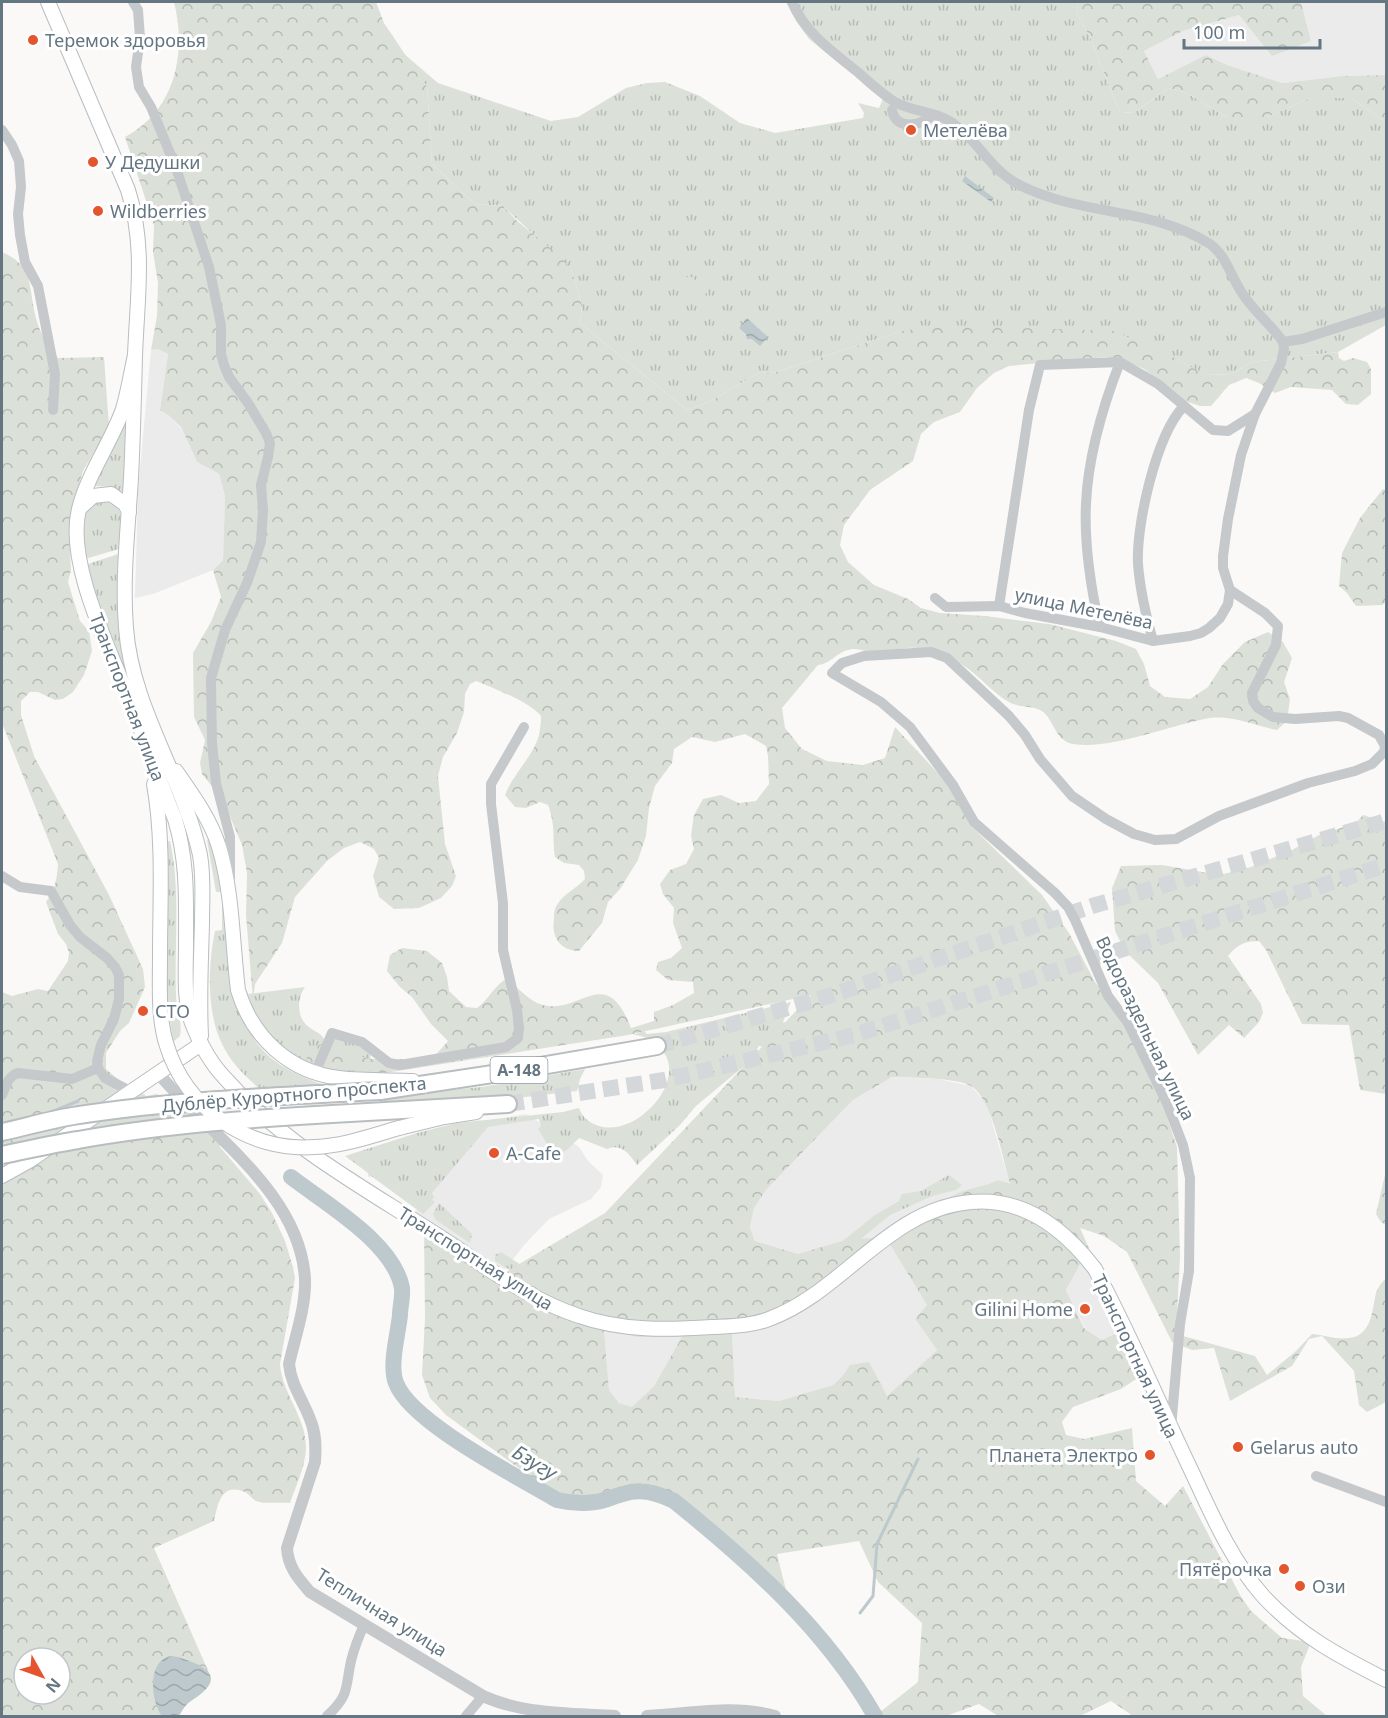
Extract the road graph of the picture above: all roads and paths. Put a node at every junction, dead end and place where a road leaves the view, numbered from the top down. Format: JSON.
{"nodes":[{"id":1,"x":48,"y":2,"type":"edge"},
{"id":2,"x":133,"y":2,"type":"edge"},
{"id":3,"x":792,"y":2,"type":"edge"},
{"id":4,"x":894,"y":106,"type":"junction"},
{"id":5,"x":933,"y":115,"type":"junction"},
{"id":6,"x":2,"y":130,"type":"edge"},
{"id":7,"x":1386,"y":312,"type":"edge"},
{"id":8,"x":1283,"y":342,"type":"junction"},
{"id":9,"x":135,"y":356,"type":"junction"},
{"id":10,"x":1120,"y":362,"type":"junction"},
{"id":11,"x":1183,"y":407,"type":"junction"},
{"id":12,"x":53,"y":410,"type":"dead end"},
{"id":13,"x":1255,"y":414,"type":"junction"},
{"id":14,"x":79,"y":509,"type":"junction"},
{"id":15,"x":129,"y":512,"type":"junction"},
{"id":16,"x":1230,"y":590,"type":"junction"},
{"id":17,"x":935,"y":598,"type":"dead end"},
{"id":18,"x":999,"y":606,"type":"junction"},
{"id":19,"x":1100,"y":627,"type":"junction"},
{"id":20,"x":1153,"y":641,"type":"junction"},
{"id":21,"x":524,"y":727,"type":"dead end"},
{"id":22,"x":155,"y":750,"type":"junction"},
{"id":23,"x":2,"y":876,"type":"edge"},
{"id":24,"x":230,"y":889,"type":"junction"},
{"id":25,"x":201,"y":1044,"type":"junction"},
{"id":26,"x":657,"y":1046,"type":"tunnel mouth"},
{"id":27,"x":98,"y":1068,"type":"junction"},
{"id":28,"x":315,"y":1073,"type":"junction"},
{"id":29,"x":159,"y":1074,"type":"junction"},
{"id":30,"x":430,"y":1083,"type":"junction"},
{"id":31,"x":132,"y":1092,"type":"junction"},
{"id":32,"x":2,"y":1095,"type":"edge"},
{"id":33,"x":508,"y":1104,"type":"joint"},
{"id":34,"x":2,"y":1132,"type":"edge"},
{"id":35,"x":2,"y":1155,"type":"edge"},
{"id":36,"x":2,"y":1176,"type":"edge"},
{"id":37,"x":1171,"y":1429,"type":"junction"},
{"id":38,"x":1316,"y":1476,"type":"dead end"},
{"id":39,"x":1386,"y":1502,"type":"edge"},
{"id":40,"x":364,"y":1624,"type":"junction"},
{"id":41,"x":1386,"y":1680,"type":"edge"},
{"id":42,"x":483,"y":1696,"type":"junction"},
{"id":43,"x":327,"y":1716,"type":"edge"},
{"id":44,"x":466,"y":1716,"type":"edge"},
{"id":45,"x":615,"y":1716,"type":"edge"},
{"id":46,"x":647,"y":1716,"type":"edge"},
{"id":47,"x":775,"y":1716,"type":"edge"}],
"edges":[{"from":1,"to":9,"type":"main road","name":"Транспортная улица"},
{"from":2,"to":24,"type":"street"},
{"from":3,"to":4,"type":"street"},
{"from":4,"to":5,"type":"street"},
{"from":4,"to":5,"type":"street"},
{"from":5,"to":8,"type":"street"},
{"from":6,"to":12,"type":"street"},
{"from":7,"to":8,"type":"street"},
{"from":8,"to":13,"type":"street"},
{"from":9,"to":14,"type":"main road","name":"Транспортная улица"},
{"from":9,"to":15,"type":"main road","name":"Транспортная улица"},
{"from":10,"to":11,"type":"street"},
{"from":10,"to":18,"type":"street"},
{"from":10,"to":19,"type":"street"},
{"from":11,"to":13,"type":"street"},
{"from":11,"to":20,"type":"street"},
{"from":13,"to":16,"type":"street"},
{"from":14,"to":15,"type":"main road"},
{"from":14,"to":22,"type":"main road","name":"Транспортная улица"},
{"from":15,"to":22,"type":"main road","name":"Транспортная улица"},
{"from":16,"to":20,"type":"street","name":"улица Метелёва"},
{"from":16,"to":37,"type":"street","name":"Водораздельная улица"},
{"from":17,"to":18,"type":"street","name":"улица Метелёва"},
{"from":18,"to":19,"type":"street","name":"улица Метелёва"},
{"from":19,"to":20,"type":"street","name":"улица Метелёва"},
{"from":21,"to":28,"type":"street"},
{"from":22,"to":24,"type":"main road","number":"А-148"},
{"from":22,"to":25,"type":"main road","name":"Транспортная улица"},
{"from":22,"to":33,"type":"main road","number":"А-148","bridge":true},
{"from":23,"to":27,"type":"street"},
{"from":24,"to":28,"type":"main road","number":"А-148"},
{"from":25,"to":29,"type":"main road"},
{"from":25,"to":37,"type":"main road","name":"Транспортная улица"},
{"from":26,"to":30,"type":"main road","name":"Дублёр Курортного проспекта","number":"А-148"},
{"from":27,"to":31,"type":"street"},
{"from":27,"to":32,"type":"street"},
{"from":28,"to":30,"type":"main road","number":"А-148"},
{"from":29,"to":31,"type":"main road"},
{"from":29,"to":40,"type":"street","name":"Тепличная улица"},
{"from":30,"to":34,"type":"main road","name":"Дублёр Курортного проспекта","number":"А-148","bridge":true},
{"from":31,"to":36,"type":"main road"},
{"from":33,"to":35,"type":"main road","name":"Дублёр Курортного проспекта","number":"А-148","bridge":true},
{"from":37,"to":41,"type":"main road","name":"Транспортная улица"},
{"from":38,"to":39,"type":"street"},
{"from":40,"to":42,"type":"street","name":"Тепличная улица"},
{"from":40,"to":43,"type":"street"},
{"from":42,"to":44,"type":"street"},
{"from":42,"to":45,"type":"street","name":"Тепличная улица"},
{"from":46,"to":47,"type":"street"}]}
